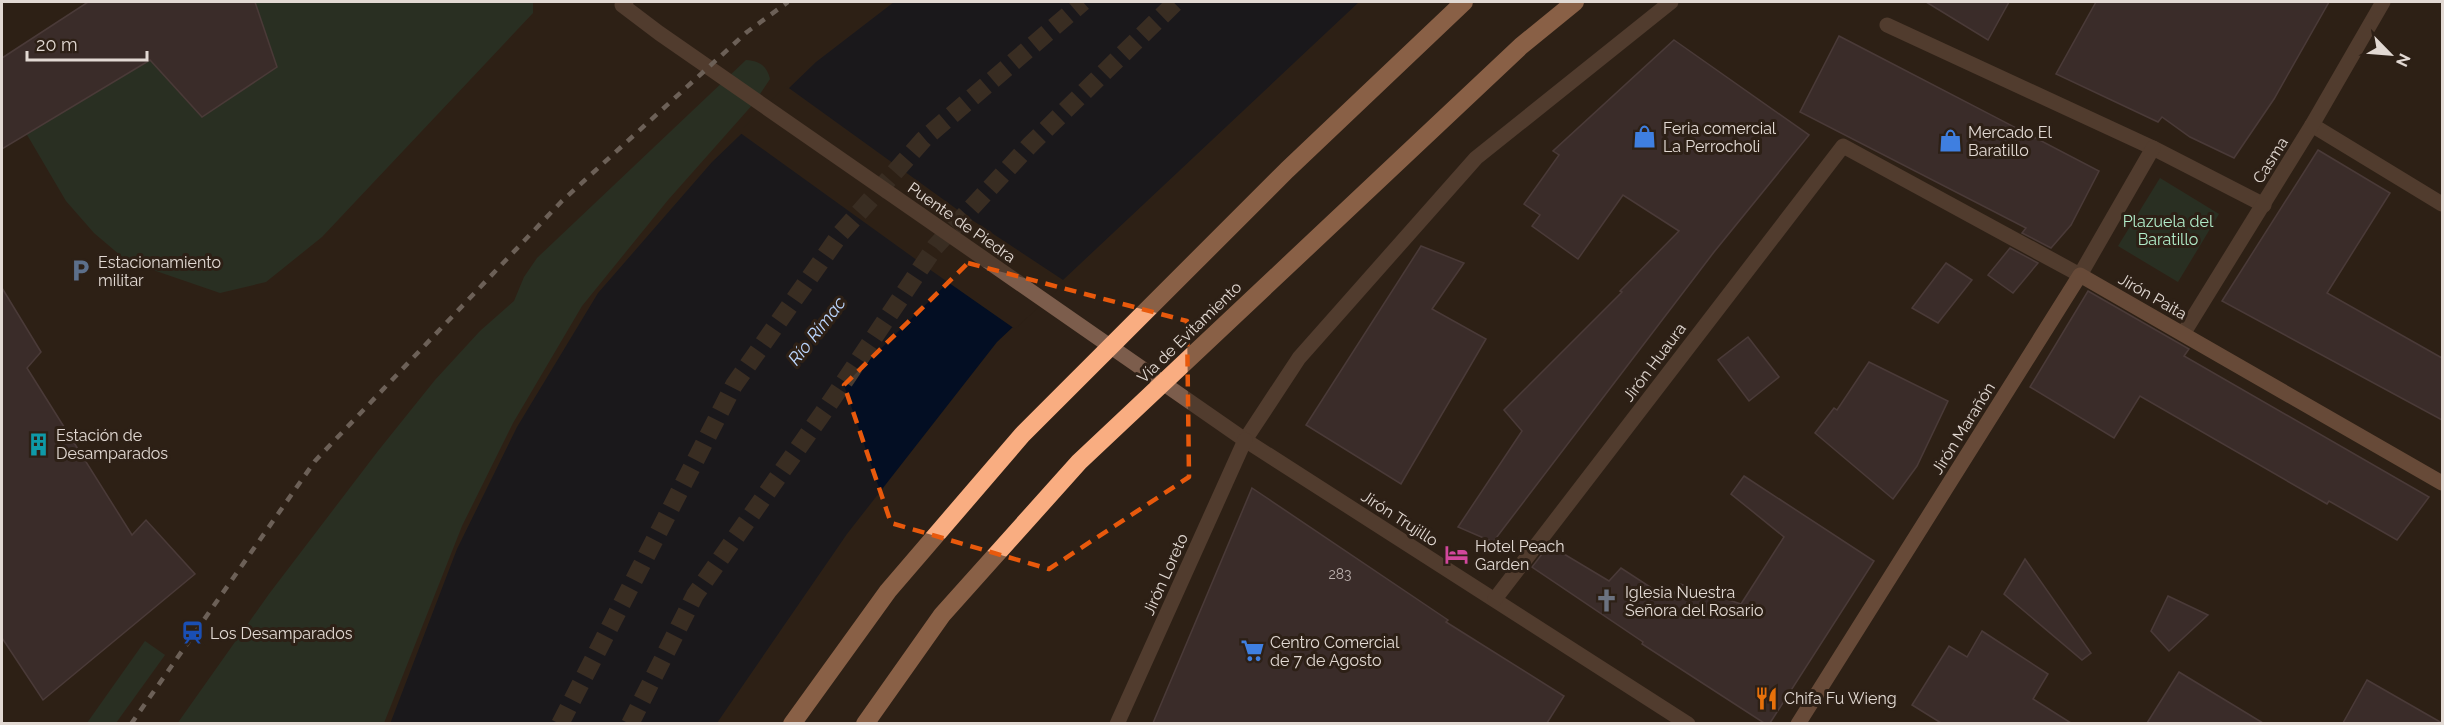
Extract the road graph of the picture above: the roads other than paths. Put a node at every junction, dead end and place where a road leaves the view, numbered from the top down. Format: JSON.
{"nodes":[{"id":1,"x":1464,"y":2,"type":"edge"},
{"id":2,"x":1575,"y":2,"type":"edge"},
{"id":3,"x":1671,"y":2,"type":"edge"},
{"id":4,"x":2383,"y":2,"type":"edge"},
{"id":5,"x":624,"y":3,"type":"edge"},
{"id":6,"x":1887,"y":25,"type":"dead end"},
{"id":7,"x":2312,"y":125,"type":"junction"},
{"id":8,"x":1843,"y":146,"type":"joint"},
{"id":9,"x":2153,"y":148,"type":"junction"},
{"id":10,"x":2442,"y":204,"type":"edge"},
{"id":11,"x":2264,"y":205,"type":"junction"},
{"id":12,"x":2080,"y":275,"type":"junction"},
{"id":13,"x":2183,"y":334,"type":"junction"},
{"id":14,"x":1245,"y":440,"type":"junction"},
{"id":15,"x":2442,"y":483,"type":"edge"},
{"id":16,"x":1495,"y":599,"type":"junction"},
{"id":17,"x":792,"y":723,"type":"edge"},
{"id":18,"x":865,"y":723,"type":"edge"},
{"id":19,"x":1117,"y":723,"type":"edge"},
{"id":20,"x":1688,"y":723,"type":"edge"},
{"id":21,"x":1798,"y":723,"type":"edge"}],
"edges":[{"from":1,"to":17,"type":"highway"},
{"from":2,"to":18,"type":"highway","name":"Vía de Evitamiento"},
{"from":3,"to":14,"type":"street","name":"Jirón Loreto"},
{"from":4,"to":7,"type":"street","name":"Casma"},
{"from":5,"to":14,"type":"street","name":"Puente de Piedra"},
{"from":6,"to":9,"type":"street"},
{"from":7,"to":10,"type":"street"},
{"from":7,"to":11,"type":"street","name":"Casma"},
{"from":8,"to":12,"type":"street","name":"Jirón Paita"},
{"from":8,"to":16,"type":"street","name":"Jirón Huaura"},
{"from":9,"to":11,"type":"street"},
{"from":9,"to":12,"type":"street","name":"Jirón Marañón"},
{"from":11,"to":13,"type":"street","name":"Casma"},
{"from":12,"to":13,"type":"main road","name":"Jirón Paita"},
{"from":12,"to":21,"type":"main road","name":"Jirón Marañón"},
{"from":13,"to":15,"type":"main road","name":"Jirón Paita"},
{"from":14,"to":16,"type":"street","name":"Jirón Trujillo"},
{"from":14,"to":19,"type":"street","name":"Jirón Loreto"},
{"from":16,"to":20,"type":"street","name":"Jirón Trujillo"}]}
